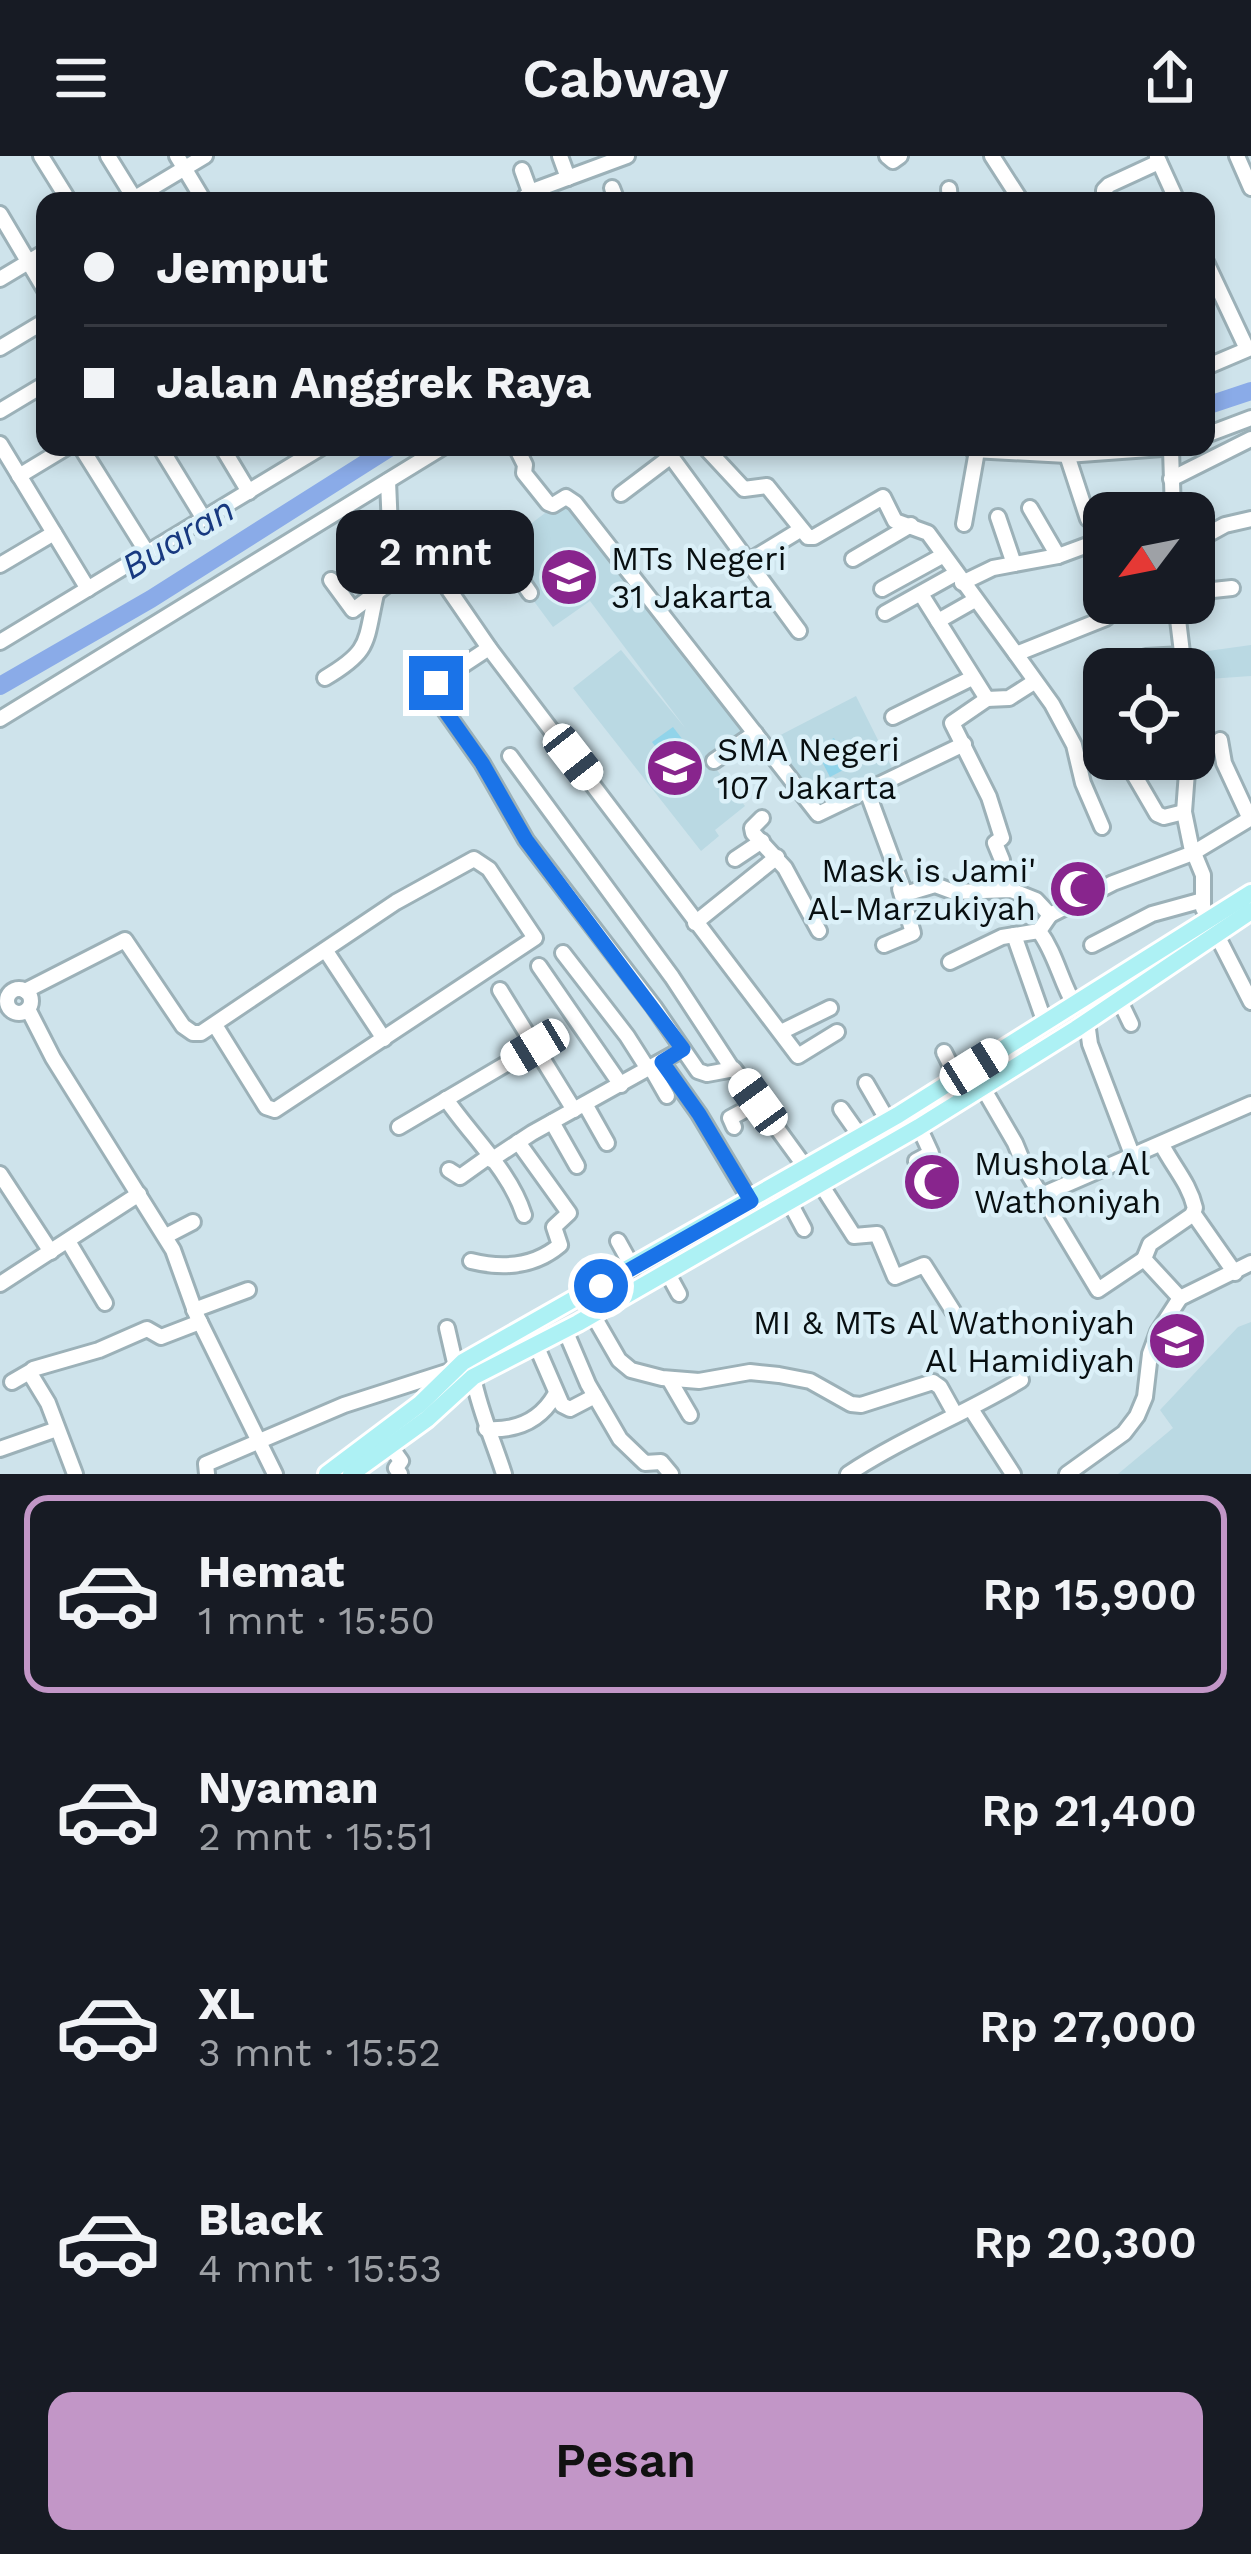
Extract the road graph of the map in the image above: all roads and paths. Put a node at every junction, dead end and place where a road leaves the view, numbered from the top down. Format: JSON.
{"nodes":[{"id":1,"x":41,"y":156,"type":"edge"},
{"id":2,"x":108,"y":156,"type":"edge"},
{"id":3,"x":205,"y":156,"type":"edge"},
{"id":4,"x":560,"y":156,"type":"edge"},
{"id":5,"x":627,"y":156,"type":"edge"},
{"id":6,"x":887,"y":156,"type":"edge"},
{"id":7,"x":900,"y":156,"type":"edge"},
{"id":8,"x":992,"y":156,"type":"edge"},
{"id":9,"x":1237,"y":156,"type":"edge"},
{"id":10,"x":1158,"y":159,"type":"edge"},
{"id":11,"x":181,"y":162,"type":"edge"},
{"id":12,"x":522,"y":170,"type":"dead end"},
{"id":13,"x":568,"y":178,"type":"junction"},
{"id":14,"x":1251,"y":188,"type":"edge"},
{"id":15,"x":63,"y":192,"type":"edge"},
{"id":16,"x":128,"y":192,"type":"edge"},
{"id":17,"x":142,"y":192,"type":"edge"},
{"id":18,"x":194,"y":192,"type":"edge"},
{"id":19,"x":527,"y":192,"type":"edge"},
{"id":20,"x":539,"y":192,"type":"edge"},
{"id":21,"x":1015,"y":192,"type":"edge"},
{"id":22,"x":1104,"y":192,"type":"edge"},
{"id":23,"x":1174,"y":192,"type":"edge"},
{"id":24,"x":0,"y":214,"type":"edge"},
{"id":25,"x":36,"y":257,"type":"edge"},
{"id":26,"x":28,"y":262,"type":"junction"},
{"id":27,"x":36,"y":275,"type":"edge"},
{"id":28,"x":0,"y":279,"type":"edge"},
{"id":29,"x":1215,"y":280,"type":"edge"},
{"id":30,"x":36,"y":326,"type":"edge"},
{"id":31,"x":0,"y":348,"type":"edge"},
{"id":32,"x":1249,"y":348,"type":"edge"},
{"id":33,"x":1215,"y":363,"type":"edge"},
{"id":34,"x":36,"y":389,"type":"edge"},
{"id":35,"x":0,"y":411,"type":"edge"},
{"id":36,"x":1251,"y":418,"type":"edge"},
{"id":37,"x":1215,"y":432,"type":"edge"},
{"id":38,"x":1251,"y":439,"type":"edge"},
{"id":39,"x":0,"y":444,"type":"edge"},
{"id":40,"x":47,"y":456,"type":"edge"},
{"id":41,"x":86,"y":456,"type":"edge"},
{"id":42,"x":166,"y":456,"type":"edge"},
{"id":43,"x":227,"y":456,"type":"edge"},
{"id":44,"x":307,"y":456,"type":"edge"},
{"id":45,"x":429,"y":456,"type":"edge"},
{"id":46,"x":520,"y":456,"type":"edge"},
{"id":47,"x":663,"y":456,"type":"edge"},
{"id":48,"x":670,"y":456,"type":"edge"},
{"id":49,"x":713,"y":456,"type":"edge"},
{"id":50,"x":974,"y":456,"type":"edge"},
{"id":51,"x":1067,"y":456,"type":"edge"},
{"id":52,"x":1173,"y":456,"type":"edge"},
{"id":53,"x":11,"y":472,"type":"edge"},
{"id":54,"x":1172,"y":479,"type":"junction"},
{"id":55,"x":388,"y":482,"type":"junction"},
{"id":56,"x":249,"y":492,"type":"junction"},
{"id":57,"x":1172,"y":492,"type":"edge"},
{"id":58,"x":621,"y":494,"type":"dead end"},
{"id":59,"x":1083,"y":505,"type":"edge"},
{"id":60,"x":1030,"y":508,"type":"dead end"},
{"id":61,"x":998,"y":517,"type":"dead end"},
{"id":62,"x":204,"y":519,"type":"junction"},
{"id":63,"x":1251,"y":519,"type":"edge"},
{"id":64,"x":964,"y":524,"type":"dead end"},
{"id":65,"x":911,"y":525,"type":"junction"},
{"id":66,"x":800,"y":530,"type":"junction"},
{"id":67,"x":1215,"y":530,"type":"edge"},
{"id":68,"x":54,"y":533,"type":"junction"},
{"id":69,"x":1083,"y":548,"type":"edge"},
{"id":70,"x":148,"y":554,"type":"junction"},
{"id":71,"x":942,"y":556,"type":"junction"},
{"id":72,"x":1058,"y":556,"type":"junction"},
{"id":73,"x":853,"y":559,"type":"dead end"},
{"id":74,"x":748,"y":562,"type":"junction"},
{"id":75,"x":1014,"y":564,"type":"junction"},
{"id":76,"x":0,"y":565,"type":"edge"},
{"id":77,"x":432,"y":565,"type":"junction"},
{"id":78,"x":407,"y":570,"type":"junction"},
{"id":79,"x":958,"y":578,"type":"junction"},
{"id":80,"x":331,"y":580,"type":"dead end"},
{"id":81,"x":1232,"y":588,"type":"dead end"},
{"id":82,"x":882,"y":589,"type":"dead end"},
{"id":83,"x":88,"y":590,"type":"junction"},
{"id":84,"x":1215,"y":590,"type":"edge"},
{"id":85,"x":530,"y":593,"type":"dead end"},
{"id":86,"x":922,"y":593,"type":"junction"},
{"id":87,"x":376,"y":594,"type":"junction"},
{"id":88,"x":975,"y":600,"type":"junction"},
{"id":89,"x":885,"y":613,"type":"dead end"},
{"id":90,"x":938,"y":621,"type":"junction"},
{"id":91,"x":1091,"y":624,"type":"edge"},
{"id":92,"x":799,"y":631,"type":"dead end"},
{"id":93,"x":0,"y":642,"type":"edge"},
{"id":94,"x":488,"y":648,"type":"junction"},
{"id":95,"x":1016,"y":654,"type":"junction"},
{"id":96,"x":325,"y":678,"type":"dead end"},
{"id":97,"x":972,"y":678,"type":"junction"},
{"id":98,"x":1034,"y":682,"type":"junction"},
{"id":99,"x":987,"y":699,"type":"junction"},
{"id":100,"x":893,"y":717,"type":"dead end"},
{"id":101,"x":0,"y":719,"type":"edge"},
{"id":102,"x":755,"y":733,"type":"junction"},
{"id":103,"x":1220,"y":740,"type":"dead end"},
{"id":104,"x":964,"y":743,"type":"junction"},
{"id":105,"x":510,"y":756,"type":"dead end"},
{"id":106,"x":715,"y":761,"type":"dead end"},
{"id":107,"x":1137,"y":780,"type":"edge"},
{"id":108,"x":1186,"y":780,"type":"edge"},
{"id":109,"x":867,"y":791,"type":"junction"},
{"id":110,"x":1184,"y":812,"type":"junction"},
{"id":111,"x":763,"y":818,"type":"dead end"},
{"id":112,"x":1250,"y":819,"type":"edge"},
{"id":113,"x":1102,"y":827,"type":"dead end"},
{"id":114,"x":762,"y":842,"type":"junction"},
{"id":115,"x":1193,"y":853,"type":"junction"},
{"id":116,"x":777,"y":857,"type":"junction"},
{"id":117,"x":735,"y":859,"type":"dead end"},
{"id":118,"x":1003,"y":889,"type":"junction"},
{"id":119,"x":900,"y":890,"type":"junction"},
{"id":120,"x":1251,"y":892,"type":"edge"},
{"id":121,"x":1204,"y":900,"type":"junction"},
{"id":122,"x":1251,"y":911,"type":"edge"},
{"id":123,"x":1050,"y":915,"type":"junction"},
{"id":124,"x":695,"y":923,"type":"junction"},
{"id":125,"x":1211,"y":927,"type":"junction"},
{"id":126,"x":819,"y":931,"type":"dead end"},
{"id":127,"x":1039,"y":931,"type":"junction"},
{"id":128,"x":1014,"y":935,"type":"junction"},
{"id":129,"x":884,"y":945,"type":"dead end"},
{"id":130,"x":1092,"y":945,"type":"dead end"},
{"id":131,"x":326,"y":951,"type":"junction"},
{"id":132,"x":563,"y":953,"type":"dead end"},
{"id":133,"x":950,"y":962,"type":"dead end"},
{"id":134,"x":539,"y":966,"type":"dead end"},
{"id":135,"x":500,"y":990,"type":"dead end"},
{"id":136,"x":15,"y":995,"type":"edge"},
{"id":137,"x":1119,"y":999,"type":"junction"},
{"id":138,"x":1251,"y":1002,"type":"edge"},
{"id":139,"x":1075,"y":1006,"type":"junction"},
{"id":140,"x":830,"y":1008,"type":"dead end"},
{"id":141,"x":1087,"y":1022,"type":"junction"},
{"id":142,"x":1045,"y":1023,"type":"junction"},
{"id":143,"x":1131,"y":1024,"type":"dead end"},
{"id":144,"x":215,"y":1025,"type":"junction"},
{"id":145,"x":783,"y":1031,"type":"junction"},
{"id":146,"x":837,"y":1032,"type":"dead end"},
{"id":147,"x":384,"y":1039,"type":"junction"},
{"id":148,"x":535,"y":1047,"type":"junction"},
{"id":149,"x":683,"y":1049,"type":"junction"},
{"id":150,"x":944,"y":1052,"type":"dead end"},
{"id":151,"x":654,"y":1066,"type":"junction"},
{"id":152,"x":730,"y":1067,"type":"junction"},
{"id":153,"x":957,"y":1078,"type":"junction"},
{"id":154,"x":866,"y":1083,"type":"dead end"},
{"id":155,"x":621,"y":1085,"type":"junction"},
{"id":156,"x":983,"y":1088,"type":"junction"},
{"id":157,"x":667,"y":1096,"type":"dead end"},
{"id":158,"x":446,"y":1099,"type":"junction"},
{"id":159,"x":758,"y":1102,"type":"junction"},
{"id":160,"x":1251,"y":1104,"type":"edge"},
{"id":161,"x":580,"y":1107,"type":"junction"},
{"id":162,"x":841,"y":1109,"type":"dead end"},
{"id":163,"x":888,"y":1120,"type":"junction"},
{"id":164,"x":551,"y":1122,"type":"junction"},
{"id":165,"x":734,"y":1126,"type":"dead end"},
{"id":166,"x":399,"y":1127,"type":"dead end"},
{"id":167,"x":919,"y":1127,"type":"junction"},
{"id":168,"x":860,"y":1136,"type":"junction"},
{"id":169,"x":518,"y":1142,"type":"junction"},
{"id":170,"x":608,"y":1143,"type":"dead end"},
{"id":171,"x":1162,"y":1145,"type":"junction"},
{"id":172,"x":1133,"y":1157,"type":"junction"},
{"id":173,"x":490,"y":1159,"type":"junction"},
{"id":174,"x":916,"y":1161,"type":"dead end"},
{"id":175,"x":577,"y":1166,"type":"dead end"},
{"id":176,"x":806,"y":1168,"type":"junction"},
{"id":177,"x":449,"y":1169,"type":"dead end"},
{"id":178,"x":0,"y":1174,"type":"edge"},
{"id":179,"x":820,"y":1183,"type":"junction"},
{"id":180,"x":139,"y":1194,"type":"junction"},
{"id":181,"x":1042,"y":1196,"type":"junction"},
{"id":182,"x":751,"y":1201,"type":"junction"},
{"id":183,"x":789,"y":1201,"type":"junction"},
{"id":184,"x":1193,"y":1213,"type":"junction"},
{"id":185,"x":524,"y":1215,"type":"dead end"},
{"id":186,"x":193,"y":1222,"type":"dead end"},
{"id":187,"x":805,"y":1228,"type":"dead end"},
{"id":188,"x":166,"y":1236,"type":"junction"},
{"id":189,"x":68,"y":1240,"type":"junction"},
{"id":190,"x":619,"y":1241,"type":"dead end"},
{"id":191,"x":51,"y":1252,"type":"junction"},
{"id":192,"x":1144,"y":1259,"type":"junction"},
{"id":193,"x":471,"y":1262,"type":"dead end"},
{"id":194,"x":1251,"y":1263,"type":"edge"},
{"id":195,"x":633,"y":1268,"type":"junction"},
{"id":196,"x":667,"y":1272,"type":"junction"},
{"id":197,"x":1235,"y":1273,"type":"junction"},
{"id":198,"x":0,"y":1284,"type":"edge"},
{"id":199,"x":248,"y":1290,"type":"dead end"},
{"id":200,"x":680,"y":1294,"type":"dead end"},
{"id":201,"x":1180,"y":1298,"type":"junction"},
{"id":202,"x":106,"y":1303,"type":"dead end"},
{"id":203,"x":953,"y":1311,"type":"dead end"},
{"id":204,"x":592,"y":1315,"type":"junction"},
{"id":205,"x":197,"y":1316,"type":"junction"},
{"id":206,"x":447,"y":1328,"type":"dead end"},
{"id":207,"x":565,"y":1330,"type":"junction"},
{"id":208,"x":536,"y":1345,"type":"junction"},
{"id":209,"x":31,"y":1371,"type":"junction"},
{"id":210,"x":461,"y":1371,"type":"junction"},
{"id":211,"x":669,"y":1379,"type":"junction"},
{"id":212,"x":1021,"y":1380,"type":"dead end"},
{"id":213,"x":12,"y":1382,"type":"dead end"},
{"id":214,"x":555,"y":1395,"type":"junction"},
{"id":215,"x":595,"y":1396,"type":"junction"},
{"id":216,"x":971,"y":1409,"type":"junction"},
{"id":217,"x":955,"y":1414,"type":"junction"},
{"id":218,"x":690,"y":1415,"type":"dead end"},
{"id":219,"x":57,"y":1429,"type":"junction"},
{"id":220,"x":486,"y":1429,"type":"junction"},
{"id":221,"x":257,"y":1441,"type":"junction"},
{"id":222,"x":391,"y":1447,"type":"junction"},
{"id":223,"x":0,"y":1449,"type":"edge"},
{"id":224,"x":75,"y":1474,"type":"edge"},
{"id":225,"x":207,"y":1474,"type":"edge"},
{"id":226,"x":275,"y":1474,"type":"edge"},
{"id":227,"x":328,"y":1474,"type":"edge"},
{"id":228,"x":351,"y":1474,"type":"edge"},
{"id":229,"x":400,"y":1474,"type":"edge"},
{"id":230,"x":504,"y":1474,"type":"edge"},
{"id":231,"x":670,"y":1474,"type":"edge"},
{"id":232,"x":848,"y":1474,"type":"edge"},
{"id":233,"x":1013,"y":1474,"type":"edge"},
{"id":234,"x":1066,"y":1474,"type":"edge"}],
"edges":[{"from":1,"to":15,"type":"street"},
{"from":2,"to":16,"type":"street"},
{"from":3,"to":11,"type":"street"},
{"from":4,"to":13,"type":"street"},
{"from":5,"to":13,"type":"street"},
{"from":6,"to":7,"type":"street"},
{"from":8,"to":21,"type":"street"},
{"from":9,"to":14,"type":"street"},
{"from":10,"to":22,"type":"street"},
{"from":10,"to":23,"type":"street"},
{"from":11,"to":17,"type":"street"},
{"from":11,"to":18,"type":"street"},
{"from":12,"to":19,"type":"street"},
{"from":13,"to":20,"type":"street"},
{"from":24,"to":26,"type":"street"},
{"from":25,"to":26,"type":"street"},
{"from":26,"to":27,"type":"street"},
{"from":26,"to":28,"type":"street"},
{"from":29,"to":32,"type":"street"},
{"from":30,"to":31,"type":"street"},
{"from":32,"to":33,"type":"street"},
{"from":34,"to":35,"type":"street"},
{"from":36,"to":37,"type":"street"},
{"from":38,"to":54,"type":"street"},
{"from":39,"to":53,"type":"street"},
{"from":40,"to":53,"type":"street"},
{"from":41,"to":70,"type":"street"},
{"from":42,"to":62,"type":"street"},
{"from":43,"to":56,"type":"street"},
{"from":44,"to":56,"type":"street"},
{"from":45,"to":55,"type":"street"},
{"from":46,"to":102,"type":"street"},
{"from":47,"to":58,"type":"street"},
{"from":48,"to":74,"type":"street"},
{"from":49,"to":66,"type":"street"},
{"from":50,"to":64,"type":"street"},
{"from":51,"to":59,"type":"street"},
{"from":52,"to":54,"type":"street"},
{"from":53,"to":68,"type":"street"},
{"from":54,"to":57,"type":"street"},
{"from":55,"to":78,"type":"street"},
{"from":55,"to":101,"type":"street"},
{"from":56,"to":62,"type":"street"},
{"from":60,"to":72,"type":"street"},
{"from":61,"to":75,"type":"street"},
{"from":62,"to":70,"type":"street"},
{"from":63,"to":67,"type":"street"},
{"from":65,"to":66,"type":"street"},
{"from":65,"to":71,"type":"street"},
{"from":65,"to":73,"type":"street"},
{"from":66,"to":74,"type":"street"},
{"from":68,"to":76,"type":"street"},
{"from":68,"to":83,"type":"street"},
{"from":69,"to":72,"type":"street"},
{"from":70,"to":83,"type":"street"},
{"from":71,"to":79,"type":"street"},
{"from":71,"to":82,"type":"street"},
{"from":72,"to":75,"type":"street"},
{"from":74,"to":92,"type":"street"},
{"from":75,"to":79,"type":"street"},
{"from":77,"to":78,"type":"street"},
{"from":77,"to":85,"type":"street"},
{"from":77,"to":94,"type":"street"},
{"from":78,"to":87,"type":"street"},
{"from":79,"to":86,"type":"street"},
{"from":79,"to":88,"type":"street"},
{"from":80,"to":87,"type":"street"},
{"from":81,"to":84,"type":"street"},
{"from":83,"to":93,"type":"street"},
{"from":86,"to":89,"type":"street"},
{"from":86,"to":90,"type":"street"},
{"from":87,"to":96,"type":"street"},
{"from":88,"to":90,"type":"street"},
{"from":88,"to":95,"type":"street"},
{"from":90,"to":97,"type":"street"},
{"from":91,"to":95,"type":"street"},
{"from":94,"to":124,"type":"street"},
{"from":94,"to":149,"type":"street"},
{"from":95,"to":98,"type":"street"},
{"from":97,"to":99,"type":"street"},
{"from":97,"to":100,"type":"street"},
{"from":98,"to":99,"type":"street"},
{"from":98,"to":113,"type":"street"},
{"from":99,"to":104,"type":"street"},
{"from":102,"to":106,"type":"street"},
{"from":102,"to":109,"type":"street"},
{"from":103,"to":112,"type":"street"},
{"from":104,"to":109,"type":"street"},
{"from":104,"to":118,"type":"street"},
{"from":105,"to":152,"type":"street"},
{"from":107,"to":110,"type":"street"},
{"from":108,"to":110,"type":"street"},
{"from":109,"to":119,"type":"street"},
{"from":110,"to":115,"type":"street"},
{"from":111,"to":114,"type":"street"},
{"from":112,"to":115,"type":"street"},
{"from":114,"to":116,"type":"street"},
{"from":114,"to":117,"type":"street"},
{"from":115,"to":121,"type":"street"},
{"from":115,"to":123,"type":"street"},
{"from":116,"to":124,"type":"street"},
{"from":116,"to":126,"type":"street"},
{"from":118,"to":119,"type":"street"},
{"from":118,"to":123,"type":"street"},
{"from":119,"to":129,"type":"street"},
{"from":120,"to":125,"type":"main road"},
{"from":121,"to":125,"type":"street"},
{"from":121,"to":130,"type":"street"},
{"from":122,"to":125,"type":"main road"},
{"from":123,"to":127,"type":"street"},
{"from":124,"to":145,"type":"street"},
{"from":125,"to":137,"type":"main road"},
{"from":125,"to":138,"type":"street"},
{"from":125,"to":139,"type":"main road"},
{"from":127,"to":128,"type":"street"},
{"from":127,"to":139,"type":"street"},
{"from":128,"to":133,"type":"street"},
{"from":128,"to":142,"type":"street"},
{"from":131,"to":144,"type":"street"},
{"from":131,"to":147,"type":"street"},
{"from":131,"to":147,"type":"street"},
{"from":132,"to":151,"type":"street"},
{"from":134,"to":155,"type":"street"},
{"from":135,"to":148,"type":"street"},
{"from":136,"to":144,"type":"street"},
{"from":136,"to":180,"type":"street"},
{"from":137,"to":141,"type":"main road"},
{"from":137,"to":143,"type":"street"},
{"from":139,"to":142,"type":"main road"},
{"from":140,"to":145,"type":"street"},
{"from":141,"to":156,"type":"main road"},
{"from":141,"to":172,"type":"street"},
{"from":142,"to":153,"type":"main road"},
{"from":144,"to":147,"type":"street"},
{"from":145,"to":146,"type":"street"},
{"from":148,"to":158,"type":"street"},
{"from":148,"to":161,"type":"street"},
{"from":149,"to":151,"type":"street"},
{"from":149,"to":152,"type":"street"},
{"from":150,"to":153,"type":"street"},
{"from":151,"to":155,"type":"street"},
{"from":151,"to":157,"type":"street"},
{"from":151,"to":182,"type":"street"},
{"from":152,"to":159,"type":"street"},
{"from":153,"to":163,"type":"main road"},
{"from":154,"to":163,"type":"street"},
{"from":155,"to":161,"type":"street"},
{"from":156,"to":167,"type":"main road"},
{"from":156,"to":181,"type":"street"},
{"from":158,"to":166,"type":"street"},
{"from":158,"to":173,"type":"street"},
{"from":159,"to":165,"type":"street"},
{"from":159,"to":176,"type":"street"},
{"from":160,"to":171,"type":"street"},
{"from":161,"to":164,"type":"street"},
{"from":161,"to":170,"type":"street"},
{"from":162,"to":168,"type":"street"},
{"from":163,"to":168,"type":"main road"},
{"from":164,"to":169,"type":"street"},
{"from":164,"to":175,"type":"street"},
{"from":167,"to":174,"type":"street"},
{"from":167,"to":179,"type":"main road"},
{"from":168,"to":176,"type":"main road"},
{"from":169,"to":173,"type":"street"},
{"from":169,"to":193,"type":"street"},
{"from":171,"to":172,"type":"street"},
{"from":171,"to":184,"type":"street"},
{"from":172,"to":181,"type":"street"},
{"from":173,"to":177,"type":"street"},
{"from":173,"to":185,"type":"street"},
{"from":176,"to":182,"type":"main road"},
{"from":178,"to":191,"type":"street"},
{"from":179,"to":183,"type":"main road"},
{"from":179,"to":203,"type":"street"},
{"from":180,"to":188,"type":"street"},
{"from":180,"to":189,"type":"street"},
{"from":181,"to":192,"type":"street"},
{"from":182,"to":195,"type":"main road"},
{"from":183,"to":187,"type":"street"},
{"from":183,"to":196,"type":"main road"},
{"from":184,"to":192,"type":"street"},
{"from":184,"to":197,"type":"street"},
{"from":186,"to":188,"type":"street"},
{"from":188,"to":205,"type":"street"},
{"from":189,"to":191,"type":"street"},
{"from":189,"to":202,"type":"street"},
{"from":190,"to":195,"type":"street"},
{"from":191,"to":198,"type":"street"},
{"from":192,"to":201,"type":"street"},
{"from":194,"to":197,"type":"street"},
{"from":195,"to":210,"type":"main road"},
{"from":196,"to":200,"type":"street"},
{"from":196,"to":204,"type":"main road"},
{"from":197,"to":201,"type":"street"},
{"from":199,"to":205,"type":"street"},
{"from":201,"to":234,"type":"street"},
{"from":204,"to":207,"type":"main road"},
{"from":204,"to":211,"type":"street"},
{"from":205,"to":209,"type":"street"},
{"from":205,"to":221,"type":"street"},
{"from":206,"to":210,"type":"street"},
{"from":207,"to":208,"type":"main road"},
{"from":207,"to":215,"type":"street"},
{"from":208,"to":210,"type":"main road"},
{"from":208,"to":214,"type":"street"},
{"from":209,"to":213,"type":"street"},
{"from":209,"to":219,"type":"street"},
{"from":210,"to":220,"type":"street"},
{"from":210,"to":221,"type":"street"},
{"from":210,"to":222,"type":"main road"},
{"from":210,"to":227,"type":"main road"},
{"from":211,"to":217,"type":"street"},
{"from":211,"to":218,"type":"street"},
{"from":212,"to":216,"type":"street"},
{"from":214,"to":215,"type":"street"},
{"from":214,"to":220,"type":"street"},
{"from":215,"to":231,"type":"street"},
{"from":216,"to":217,"type":"street"},
{"from":216,"to":233,"type":"street"},
{"from":217,"to":232,"type":"street"},
{"from":219,"to":223,"type":"street"},
{"from":219,"to":224,"type":"street"},
{"from":220,"to":230,"type":"street"},
{"from":221,"to":225,"type":"street"},
{"from":221,"to":226,"type":"street"},
{"from":222,"to":228,"type":"main road"},
{"from":222,"to":229,"type":"street"}]}
